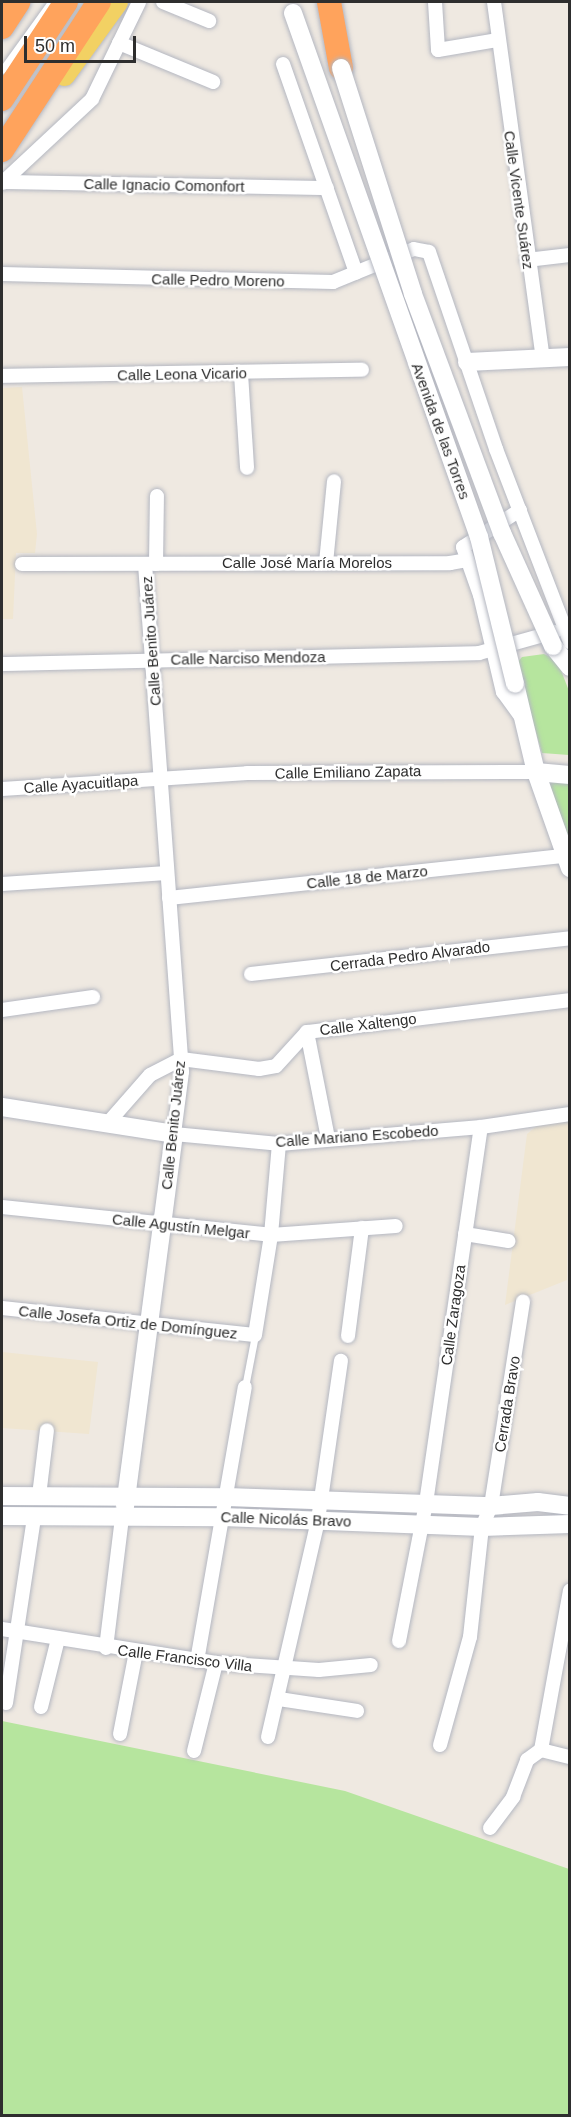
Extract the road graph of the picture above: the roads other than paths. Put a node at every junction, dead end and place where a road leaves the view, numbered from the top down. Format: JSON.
{"nodes":[{"id":1,"x":18,"y":2,"type":"edge"},
{"id":2,"x":51,"y":2,"type":"edge"},
{"id":3,"x":61,"y":2,"type":"edge"},
{"id":4,"x":66,"y":2,"type":"edge"},
{"id":5,"x":99,"y":2,"type":"edge"},
{"id":6,"x":117,"y":2,"type":"edge"},
{"id":7,"x":139,"y":2,"type":"edge"},
{"id":8,"x":164,"y":2,"type":"edge"},
{"id":9,"x":288,"y":2,"type":"edge"},
{"id":10,"x":319,"y":2,"type":"edge"},
{"id":11,"x":329,"y":2,"type":"edge"},
{"id":12,"x":435,"y":2,"type":"edge"},
{"id":13,"x":494,"y":2,"type":"edge"},
{"id":14,"x":209,"y":21,"type":"dead end"},
{"id":15,"x":2,"y":27,"type":"edge"},
{"id":16,"x":498,"y":40,"type":"junction"},
{"id":17,"x":119,"y":44,"type":"junction"},
{"id":18,"x":283,"y":64,"type":"dead end"},
{"id":19,"x":341,"y":68,"type":"junction"},
{"id":20,"x":2,"y":70,"type":"edge"},
{"id":21,"x":213,"y":82,"type":"dead end"},
{"id":22,"x":2,"y":84,"type":"edge"},
{"id":23,"x":2,"y":99,"type":"edge"},
{"id":24,"x":15,"y":129,"type":"junction"},
{"id":25,"x":2,"y":150,"type":"edge"},
{"id":26,"x":2,"y":182,"type":"edge"},
{"id":27,"x":327,"y":188,"type":"junction"},
{"id":28,"x":570,"y":255,"type":"edge"},
{"id":29,"x":527,"y":260,"type":"junction"},
{"id":30,"x":356,"y":273,"type":"junction"},
{"id":31,"x":2,"y":274,"type":"edge"},
{"id":32,"x":570,"y":357,"type":"edge"},
{"id":33,"x":543,"y":358,"type":"junction"},
{"id":34,"x":467,"y":362,"type":"junction"},
{"id":35,"x":362,"y":370,"type":"dead end"},
{"id":36,"x":242,"y":374,"type":"junction"},
{"id":37,"x":2,"y":376,"type":"edge"},
{"id":38,"x":247,"y":468,"type":"dead end"},
{"id":39,"x":334,"y":481,"type":"dead end"},
{"id":40,"x":157,"y":496,"type":"dead end"},
{"id":41,"x":520,"y":510,"type":"junction"},
{"id":42,"x":467,"y":560,"type":"junction"},
{"id":43,"x":326,"y":563,"type":"junction"},
{"id":44,"x":22,"y":564,"type":"dead end"},
{"id":45,"x":151,"y":564,"type":"junction"},
{"id":46,"x":563,"y":639,"type":"edge"},
{"id":47,"x":494,"y":647,"type":"junction"},
{"id":48,"x":152,"y":660,"type":"junction"},
{"id":49,"x":2,"y":664,"type":"edge"},
{"id":50,"x":570,"y":667,"type":"edge"},
{"id":51,"x":523,"y":718,"type":"junction"},
{"id":52,"x":536,"y":772,"type":"junction"},
{"id":53,"x":570,"y":775,"type":"edge"},
{"id":54,"x":160,"y":778,"type":"junction"},
{"id":55,"x":2,"y":789,"type":"edge"},
{"id":56,"x":567,"y":862,"type":"edge"},
{"id":57,"x":167,"y":873,"type":"junction"},
{"id":58,"x":2,"y":885,"type":"edge"},
{"id":59,"x":169,"y":898,"type":"junction"},
{"id":60,"x":570,"y":938,"type":"edge"},
{"id":61,"x":251,"y":974,"type":"dead end"},
{"id":62,"x":93,"y":997,"type":"dead end"},
{"id":63,"x":570,"y":1000,"type":"edge"},
{"id":64,"x":2,"y":1010,"type":"edge"},
{"id":65,"x":307,"y":1032,"type":"junction"},
{"id":66,"x":181,"y":1059,"type":"junction"},
{"id":67,"x":2,"y":1107,"type":"edge"},
{"id":68,"x":570,"y":1114,"type":"edge"},
{"id":69,"x":106,"y":1124,"type":"junction"},
{"id":70,"x":481,"y":1127,"type":"junction"},
{"id":71,"x":174,"y":1134,"type":"junction"},
{"id":72,"x":328,"y":1138,"type":"junction"},
{"id":73,"x":279,"y":1144,"type":"junction"},
{"id":74,"x":2,"y":1207,"type":"edge"},
{"id":75,"x":163,"y":1225,"type":"junction"},
{"id":76,"x":396,"y":1226,"type":"dead end"},
{"id":77,"x":362,"y":1228,"type":"junction"},
{"id":78,"x":465,"y":1234,"type":"junction"},
{"id":79,"x":271,"y":1235,"type":"junction"},
{"id":80,"x":508,"y":1241,"type":"dead end"},
{"id":81,"x":523,"y":1301,"type":"dead end"},
{"id":82,"x":2,"y":1308,"type":"edge"},
{"id":83,"x":150,"y":1324,"type":"junction"},
{"id":84,"x":255,"y":1335,"type":"junction"},
{"id":85,"x":348,"y":1336,"type":"dead end"},
{"id":86,"x":341,"y":1361,"type":"dead end"},
{"id":87,"x":245,"y":1387,"type":"joint"},
{"id":88,"x":47,"y":1430,"type":"dead end"},
{"id":89,"x":2,"y":1496,"type":"edge"},
{"id":90,"x":39,"y":1496,"type":"junction"},
{"id":91,"x":127,"y":1497,"type":"junction"},
{"id":92,"x":227,"y":1497,"type":"junction"},
{"id":93,"x":322,"y":1500,"type":"junction"},
{"id":94,"x":426,"y":1503,"type":"junction"},
{"id":95,"x":491,"y":1506,"type":"junction"},
{"id":96,"x":570,"y":1506,"type":"edge"},
{"id":97,"x":2,"y":1516,"type":"edge"},
{"id":98,"x":34,"y":1517,"type":"junction"},
{"id":99,"x":122,"y":1517,"type":"junction"},
{"id":100,"x":223,"y":1517,"type":"junction"},
{"id":101,"x":318,"y":1520,"type":"junction"},
{"id":102,"x":421,"y":1524,"type":"junction"},
{"id":103,"x":570,"y":1524,"type":"edge"},
{"id":104,"x":482,"y":1527,"type":"junction"},
{"id":105,"x":570,"y":1591,"type":"edge"},
{"id":106,"x":2,"y":1629,"type":"edge"},
{"id":107,"x":566,"y":1630,"type":"edge"},
{"id":108,"x":18,"y":1632,"type":"junction"},
{"id":109,"x":58,"y":1639,"type":"junction"},
{"id":110,"x":399,"y":1641,"type":"dead end"},
{"id":111,"x":106,"y":1648,"type":"junction"},
{"id":112,"x":136,"y":1652,"type":"junction"},
{"id":113,"x":197,"y":1661,"type":"junction"},
{"id":114,"x":216,"y":1663,"type":"junction"},
{"id":115,"x":371,"y":1665,"type":"dead end"},
{"id":116,"x":287,"y":1669,"type":"junction"},
{"id":117,"x":279,"y":1699,"type":"junction"},
{"id":118,"x":6,"y":1704,"type":"dead end"},
{"id":119,"x":40,"y":1707,"type":"dead end"},
{"id":120,"x":357,"y":1711,"type":"dead end"},
{"id":121,"x":120,"y":1734,"type":"dead end"},
{"id":122,"x":268,"y":1737,"type":"dead end"},
{"id":123,"x":440,"y":1745,"type":"dead end"},
{"id":124,"x":541,"y":1750,"type":"junction"},
{"id":125,"x":194,"y":1751,"type":"dead end"},
{"id":126,"x":570,"y":1757,"type":"edge"},
{"id":127,"x":490,"y":1828,"type":"dead end"}],
"edges":[{"from":1,"to":15,"type":"highway"},
{"from":2,"to":20,"type":"lane"},
{"from":3,"to":22,"type":"lane"},
{"from":4,"to":23,"type":"highway"},
{"from":5,"to":24,"type":"highway"},
{"from":6,"to":24,"type":"main road"},
{"from":7,"to":17,"type":"street"},
{"from":8,"to":14,"type":"street"},
{"from":9,"to":51,"type":"main road","name":"Avenida de las Torres","bridge":true},
{"from":10,"to":19,"type":"main road","name":"Avenida de las Torres"},
{"from":11,"to":19,"type":"highway"},
{"from":12,"to":16,"type":"street"},
{"from":13,"to":16,"type":"street","name":"Calle Vicente Suárez"},
{"from":16,"to":29,"type":"street","name":"Calle Vicente Suárez"},
{"from":17,"to":21,"type":"street"},
{"from":17,"to":26,"type":"street"},
{"from":18,"to":27,"type":"street"},
{"from":19,"to":46,"type":"main road","name":"Avenida de las Torres","bridge":true},
{"from":24,"to":25,"type":"highway"},
{"from":26,"to":27,"type":"street","name":"Calle Ignacio Comonfort"},
{"from":27,"to":30,"type":"street"},
{"from":28,"to":29,"type":"street"},
{"from":29,"to":33,"type":"street","name":"Calle Vicente Suárez"},
{"from":30,"to":31,"type":"street","name":"Calle Pedro Moreno"},
{"from":30,"to":34,"type":"street","name":"Calle Pedro Moreno"},
{"from":32,"to":33,"type":"main road"},
{"from":33,"to":34,"type":"main road"},
{"from":34,"to":41,"type":"street"},
{"from":35,"to":36,"type":"street","name":"Calle Leona Vicario"},
{"from":36,"to":37,"type":"street","name":"Calle Leona Vicario"},
{"from":36,"to":38,"type":"street"},
{"from":39,"to":43,"type":"street"},
{"from":40,"to":45,"type":"street","name":"Calle Benito Juárez"},
{"from":41,"to":42,"type":"street"},
{"from":41,"to":46,"type":"street"},
{"from":42,"to":43,"type":"street","name":"Calle José María Morelos"},
{"from":42,"to":47,"type":"street"},
{"from":43,"to":45,"type":"street","name":"Calle José María Morelos"},
{"from":44,"to":45,"type":"street","name":"Calle José María Morelos"},
{"from":45,"to":48,"type":"street","name":"Calle Benito Juárez"},
{"from":46,"to":47,"type":"street","name":"Calle Narciso Mendoza"},
{"from":46,"to":50,"type":"main road","name":"Avenida de las Torres"},
{"from":47,"to":48,"type":"street","name":"Calle Narciso Mendoza"},
{"from":47,"to":51,"type":"street"},
{"from":48,"to":49,"type":"street","name":"Calle Narciso Mendoza"},
{"from":48,"to":54,"type":"street","name":"Calle Benito Juárez"},
{"from":51,"to":52,"type":"main road","name":"Avenida de las Torres"},
{"from":52,"to":53,"type":"main road"},
{"from":52,"to":54,"type":"street","name":"Calle Emiliano Zapata"},
{"from":52,"to":56,"type":"main road","name":"Avenida de las Torres"},
{"from":54,"to":55,"type":"street","name":"Calle Ayacuitlapa"},
{"from":54,"to":57,"type":"street","name":"Calle Benito Juárez"},
{"from":56,"to":59,"type":"street","name":"Calle 18 de Marzo"},
{"from":57,"to":58,"type":"street"},
{"from":57,"to":59,"type":"street","name":"Calle Benito Juárez"},
{"from":59,"to":66,"type":"street","name":"Calle Benito Juárez"},
{"from":60,"to":61,"type":"street","name":"Cerrada Pedro Alvarado"},
{"from":62,"to":64,"type":"street"},
{"from":63,"to":65,"type":"street","name":"Calle Xaltengo"},
{"from":65,"to":66,"type":"street","name":"Calle Xaltengo"},
{"from":65,"to":72,"type":"street"},
{"from":66,"to":69,"type":"street"},
{"from":66,"to":71,"type":"street","name":"Calle Benito Juárez"},
{"from":67,"to":69,"type":"main road","name":"Calle Mariano Escobedo"},
{"from":68,"to":70,"type":"street","name":"Calle Mariano Escobedo"},
{"from":69,"to":71,"type":"main road","name":"Calle Mariano Escobedo"},
{"from":70,"to":72,"type":"street","name":"Calle Mariano Escobedo"},
{"from":70,"to":78,"type":"street","name":"Calle Zaragoza"},
{"from":71,"to":73,"type":"street","name":"Calle Mariano Escobedo"},
{"from":71,"to":75,"type":"main road","name":"Calle Benito Juárez"},
{"from":72,"to":73,"type":"street","name":"Calle Mariano Escobedo"},
{"from":73,"to":79,"type":"street"},
{"from":74,"to":75,"type":"street","name":"Calle Agustín Melgar"},
{"from":75,"to":79,"type":"street","name":"Calle Agustín Melgar"},
{"from":75,"to":83,"type":"main road","name":"Calle Benito Juárez"},
{"from":76,"to":77,"type":"street","name":"Calle Agustín Melgar"},
{"from":77,"to":79,"type":"street","name":"Calle Agustín Melgar"},
{"from":77,"to":85,"type":"street"},
{"from":78,"to":80,"type":"street"},
{"from":78,"to":94,"type":"street","name":"Calle Zaragoza"},
{"from":79,"to":84,"type":"street"},
{"from":81,"to":95,"type":"street","name":"Cerrada Bravo"},
{"from":82,"to":83,"type":"street","name":"Calle Josefa Ortiz de Domínguez"},
{"from":83,"to":84,"type":"street","name":"Calle Josefa Ortiz de Domínguez"},
{"from":83,"to":91,"type":"main road","name":"Calle Benito Juárez"},
{"from":84,"to":87,"type":"lane"},
{"from":86,"to":93,"type":"street","name":"Calle Nicolás Bravo"},
{"from":87,"to":92,"type":"street"},
{"from":88,"to":90,"type":"street"},
{"from":89,"to":90,"type":"main road","name":"Calle Nicolás Bravo"},
{"from":90,"to":91,"type":"main road","name":"Calle Nicolás Bravo"},
{"from":91,"to":92,"type":"main road","name":"Calle Nicolás Bravo"},
{"from":91,"to":99,"type":"main road","name":"Calle Benito Juárez"},
{"from":92,"to":93,"type":"main road","name":"Calle Nicolás Bravo"},
{"from":92,"to":100,"type":"street"},
{"from":93,"to":94,"type":"main road","name":"Calle Nicolás Bravo"},
{"from":93,"to":101,"type":"street"},
{"from":94,"to":95,"type":"main road","name":"Calle Nicolás Bravo"},
{"from":94,"to":102,"type":"street","name":"Calle Zaragoza"},
{"from":95,"to":96,"type":"main road","name":"Calle Nicolás Bravo"},
{"from":95,"to":104,"type":"street"},
{"from":97,"to":98,"type":"main road","name":"Calle Nicolás Bravo"},
{"from":98,"to":99,"type":"main road","name":"Calle Nicolás Bravo"},
{"from":98,"to":108,"type":"street"},
{"from":99,"to":100,"type":"main road","name":"Calle Nicolás Bravo"},
{"from":99,"to":111,"type":"street","name":"Calle Benito Juárez"},
{"from":100,"to":101,"type":"main road","name":"Calle Nicolás Bravo"},
{"from":100,"to":113,"type":"street"},
{"from":101,"to":102,"type":"main road","name":"Calle Nicolás Bravo"},
{"from":101,"to":116,"type":"street"},
{"from":102,"to":104,"type":"main road","name":"Calle Nicolás Bravo"},
{"from":102,"to":110,"type":"street","name":"Calle Zaragoza"},
{"from":103,"to":104,"type":"main road","name":"Calle Nicolás Bravo"},
{"from":104,"to":123,"type":"street"},
{"from":105,"to":107,"type":"street"},
{"from":106,"to":108,"type":"street","name":"Calle Francisco Villa"},
{"from":107,"to":124,"type":"street"},
{"from":108,"to":109,"type":"street","name":"Calle Francisco Villa"},
{"from":108,"to":118,"type":"street"},
{"from":109,"to":111,"type":"street","name":"Calle Francisco Villa"},
{"from":109,"to":119,"type":"street"},
{"from":111,"to":112,"type":"street","name":"Calle Francisco Villa"},
{"from":112,"to":113,"type":"street","name":"Calle Francisco Villa"},
{"from":112,"to":121,"type":"street"},
{"from":113,"to":114,"type":"street","name":"Calle Francisco Villa"},
{"from":114,"to":116,"type":"street","name":"Calle Francisco Villa"},
{"from":114,"to":125,"type":"street"},
{"from":115,"to":116,"type":"street","name":"Calle Francisco Villa"},
{"from":116,"to":117,"type":"street"},
{"from":117,"to":120,"type":"street"},
{"from":117,"to":122,"type":"street"},
{"from":124,"to":126,"type":"street"},
{"from":124,"to":127,"type":"street"}]}
